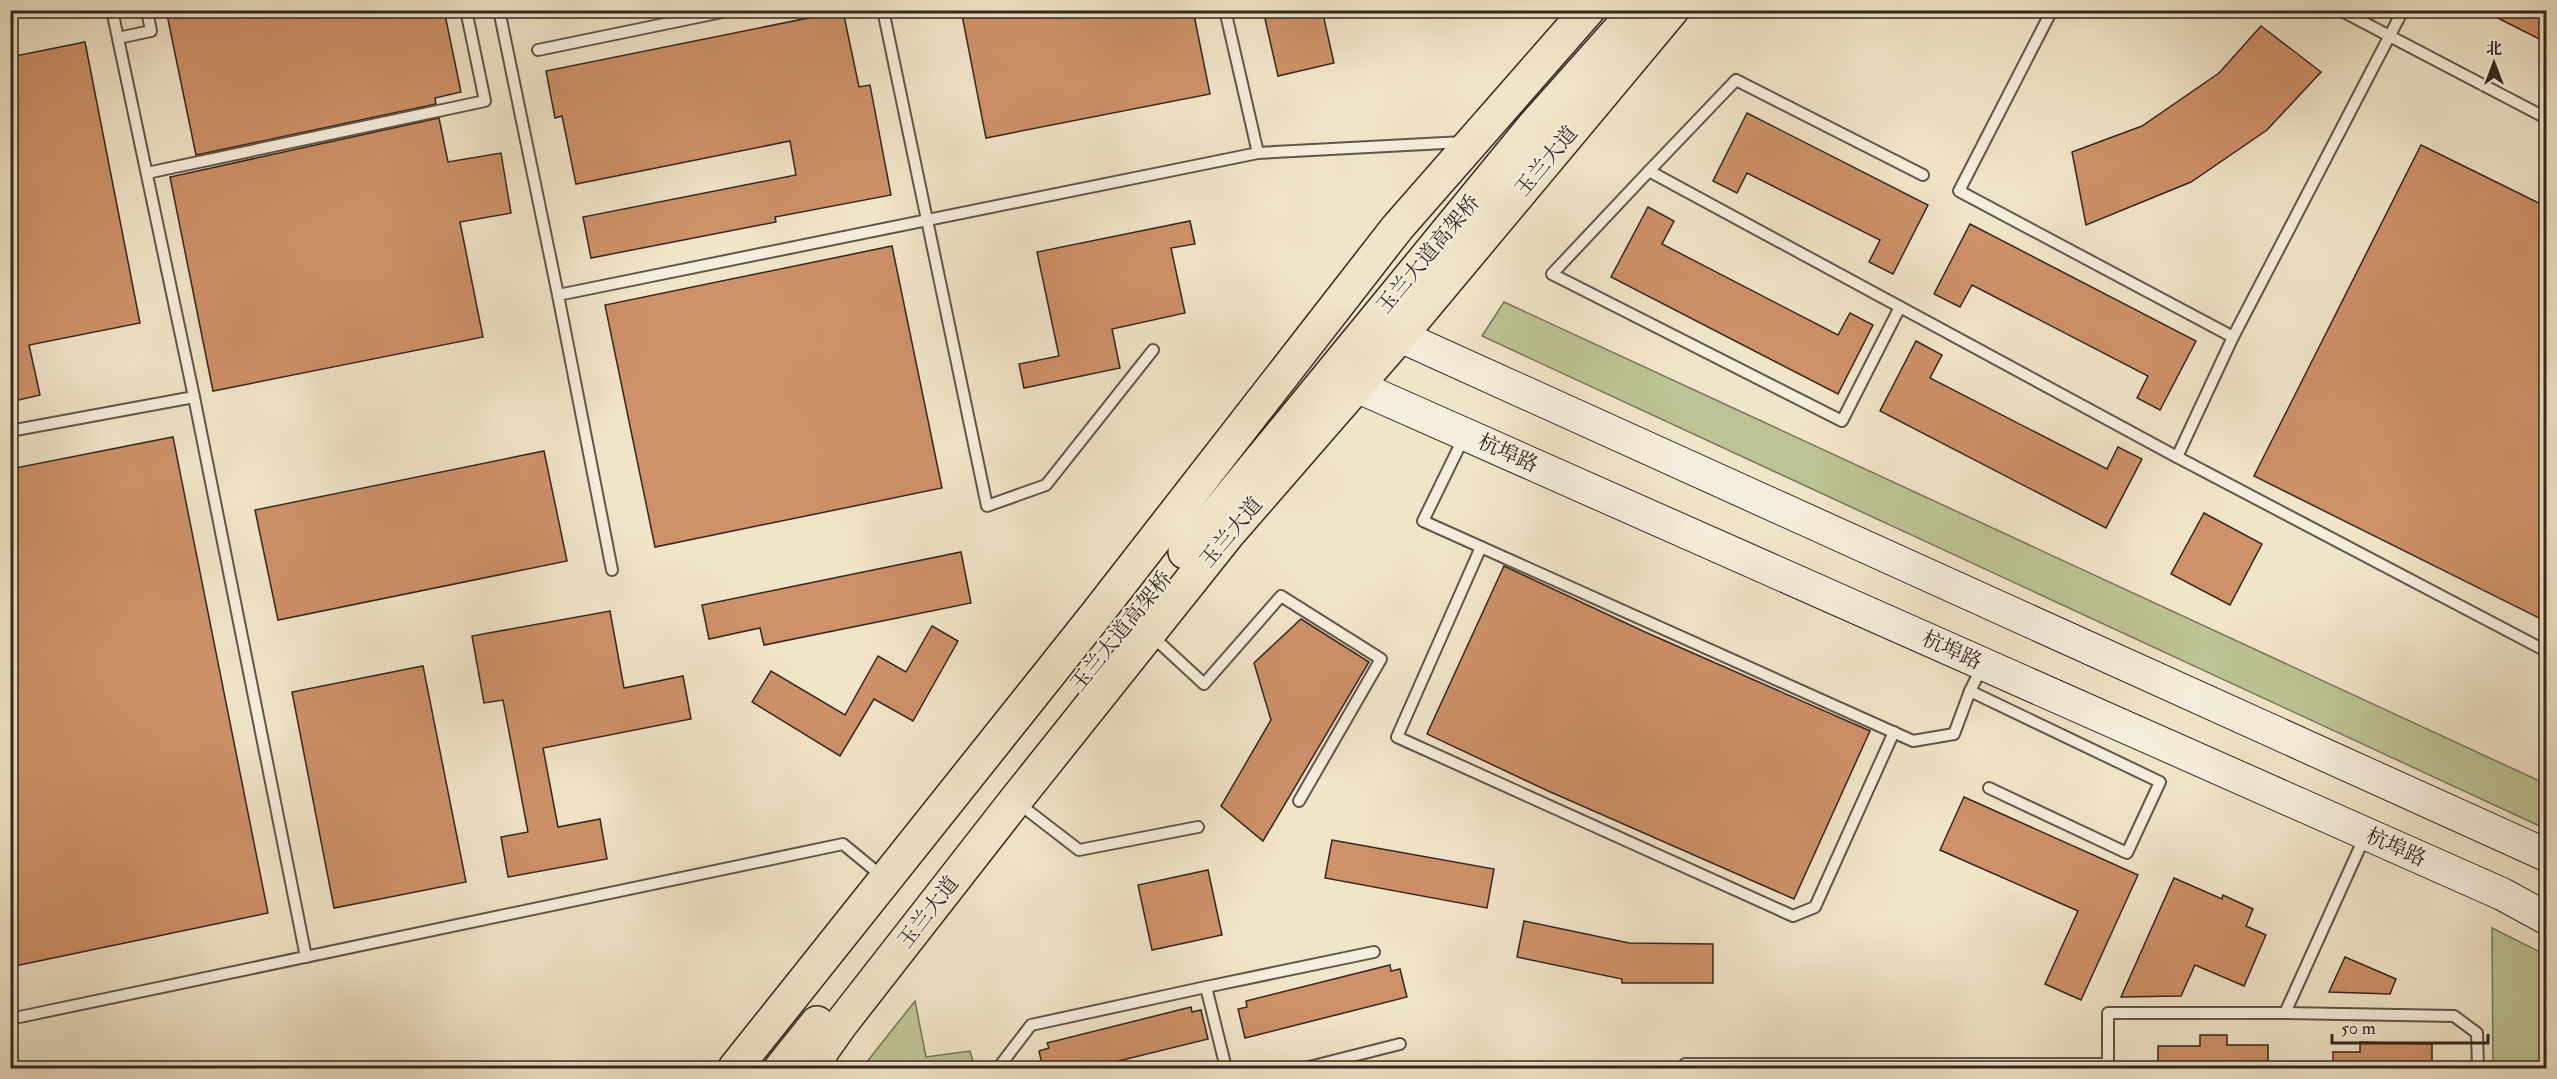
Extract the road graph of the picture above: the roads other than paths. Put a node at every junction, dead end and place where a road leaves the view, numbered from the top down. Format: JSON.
{"nodes":[{"id":1,"x":112,"y":10,"type":"edge"},
{"id":2,"x":147,"y":10,"type":"edge"},
{"id":3,"x":466,"y":10,"type":"edge"},
{"id":4,"x":499,"y":10,"type":"edge"},
{"id":5,"x":732,"y":10,"type":"edge"},
{"id":6,"x":883,"y":10,"type":"edge"},
{"id":7,"x":1225,"y":10,"type":"edge"},
{"id":8,"x":1588,"y":10,"type":"edge"},
{"id":9,"x":1613,"y":10,"type":"edge"},
{"id":10,"x":1637,"y":10,"type":"edge"},
{"id":11,"x":1672,"y":10,"type":"edge"},
{"id":12,"x":2052,"y":10,"type":"edge"},
{"id":13,"x":2340,"y":10,"type":"edge"},
{"id":14,"x":2403,"y":10,"type":"edge"},
{"id":15,"x":2390,"y":36,"type":"junction"},
{"id":16,"x":118,"y":38,"type":"junction"},
{"id":17,"x":538,"y":50,"type":"dead end"},
{"id":18,"x":2547,"y":118,"type":"edge"},
{"id":19,"x":1473,"y":142,"type":"junction"},
{"id":20,"x":1257,"y":153,"type":"junction"},
{"id":21,"x":1649,"y":171,"type":"junction"},
{"id":22,"x":147,"y":173,"type":"junction"},
{"id":23,"x":1923,"y":175,"type":"dead end"},
{"id":24,"x":926,"y":219,"type":"junction"},
{"id":25,"x":558,"y":295,"type":"junction"},
{"id":26,"x":1900,"y":307,"type":"junction"},
{"id":27,"x":1400,"y":336,"type":"junction"},
{"id":28,"x":2233,"y":337,"type":"junction"},
{"id":29,"x":1154,"y":350,"type":"dead end"},
{"id":30,"x":1356,"y":386,"type":"junction"},
{"id":31,"x":194,"y":397,"type":"junction"},
{"id":32,"x":10,"y":431,"type":"edge"},
{"id":33,"x":1465,"y":434,"type":"junction"},
{"id":34,"x":2177,"y":457,"type":"junction"},
{"id":35,"x":1481,"y":547,"type":"junction"},
{"id":36,"x":612,"y":570,"type":"dead end"},
{"id":37,"x":1148,"y":633,"type":"junction"},
{"id":38,"x":2547,"y":651,"type":"edge"},
{"id":39,"x":1976,"y":677,"type":"junction"},
{"id":40,"x":1894,"y":732,"type":"junction"},
{"id":41,"x":1989,"y":788,"type":"dead end"},
{"id":42,"x":1015,"y":801,"type":"junction"},
{"id":43,"x":1299,"y":801,"type":"dead end"},
{"id":44,"x":1198,"y":827,"type":"dead end"},
{"id":45,"x":2366,"y":833,"type":"junction"},
{"id":46,"x":2547,"y":855,"type":"edge"},
{"id":47,"x":886,"y":879,"type":"junction"},
{"id":48,"x":2547,"y":918,"type":"edge"},
{"id":49,"x":1374,"y":952,"type":"dead end"},
{"id":50,"x":306,"y":957,"type":"junction"},
{"id":51,"x":1206,"y":987,"type":"junction"},
{"id":52,"x":2284,"y":1013,"type":"junction"},
{"id":53,"x":10,"y":1019,"type":"edge"},
{"id":54,"x":1400,"y":1044,"type":"dead end"},
{"id":55,"x":735,"y":1068,"type":"edge"},
{"id":56,"x":762,"y":1068,"type":"edge"},
{"id":57,"x":781,"y":1068,"type":"edge"},
{"id":58,"x":810,"y":1068,"type":"edge"},
{"id":59,"x":1004,"y":1068,"type":"edge"},
{"id":60,"x":1226,"y":1068,"type":"edge"},
{"id":61,"x":1305,"y":1068,"type":"edge"},
{"id":62,"x":1685,"y":1068,"type":"edge"},
{"id":63,"x":2478,"y":1068,"type":"edge"}],
"edges":[{"from":1,"to":16,"type":"lane"},
{"from":2,"to":16,"type":"lane"},
{"from":3,"to":22,"type":"lane"},
{"from":4,"to":25,"type":"lane"},
{"from":5,"to":17,"type":"lane"},
{"from":6,"to":24,"type":"lane"},
{"from":7,"to":20,"type":"lane"},
{"from":8,"to":19,"type":"main road"},
{"from":9,"to":56,"type":"main road","name":"玉兰大道高架桥"},
{"from":10,"to":57,"type":"main road","name":"玉兰大道高架桥"},
{"from":11,"to":27,"type":"main road","name":"玉兰大道"},
{"from":12,"to":28,"type":"lane"},
{"from":13,"to":15,"type":"lane"},
{"from":14,"to":15,"type":"lane"},
{"from":15,"to":18,"type":"lane"},
{"from":15,"to":28,"type":"lane"},
{"from":16,"to":22,"type":"lane"},
{"from":19,"to":20,"type":"lane"},
{"from":19,"to":47,"type":"main road"},
{"from":20,"to":24,"type":"lane"},
{"from":21,"to":23,"type":"lane"},
{"from":21,"to":26,"type":"lane"},
{"from":21,"to":26,"type":"lane"},
{"from":22,"to":31,"type":"lane"},
{"from":24,"to":25,"type":"lane"},
{"from":24,"to":29,"type":"lane"},
{"from":25,"to":36,"type":"lane"},
{"from":26,"to":34,"type":"lane"},
{"from":27,"to":30,"type":"main road","name":"玉兰大道"},
{"from":27,"to":46,"type":"main road"},
{"from":28,"to":34,"type":"lane"},
{"from":30,"to":33,"type":"main road","name":"杭埠路"},
{"from":30,"to":37,"type":"main road","name":"玉兰大道"},
{"from":31,"to":32,"type":"lane"},
{"from":31,"to":50,"type":"lane"},
{"from":33,"to":35,"type":"lane"},
{"from":33,"to":39,"type":"main road","name":"杭埠路"},
{"from":34,"to":38,"type":"lane"},
{"from":35,"to":40,"type":"lane"},
{"from":35,"to":40,"type":"lane"},
{"from":37,"to":42,"type":"main road","name":"玉兰大道"},
{"from":37,"to":43,"type":"lane"},
{"from":39,"to":40,"type":"lane"},
{"from":39,"to":41,"type":"lane"},
{"from":39,"to":45,"type":"main road","name":"杭埠路"},
{"from":42,"to":44,"type":"lane"},
{"from":42,"to":58,"type":"main road","name":"玉兰大道"},
{"from":45,"to":48,"type":"main road","name":"杭埠路"},
{"from":45,"to":52,"type":"lane"},
{"from":47,"to":50,"type":"lane"},
{"from":47,"to":55,"type":"main road"},
{"from":49,"to":51,"type":"lane"},
{"from":50,"to":53,"type":"lane"},
{"from":51,"to":59,"type":"lane"},
{"from":51,"to":60,"type":"lane"},
{"from":52,"to":62,"type":"lane"},
{"from":52,"to":63,"type":"lane"},
{"from":54,"to":61,"type":"lane"}]}
